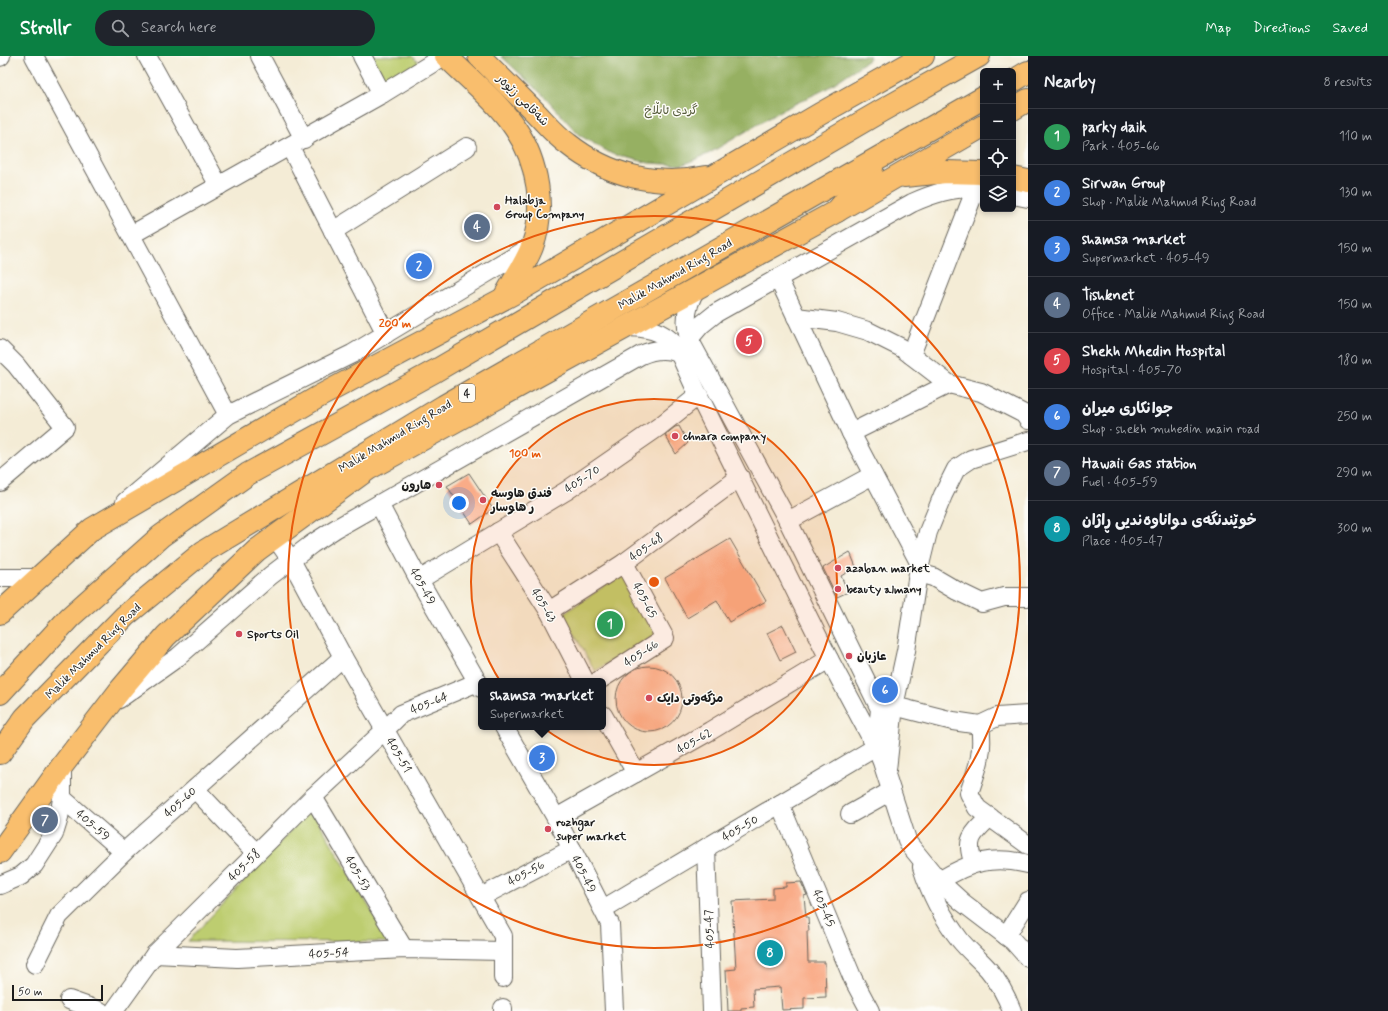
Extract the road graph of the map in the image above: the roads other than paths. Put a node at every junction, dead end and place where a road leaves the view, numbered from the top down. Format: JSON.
{"nodes":[{"id":1,"x":34,"y":56,"type":"edge"},
{"id":2,"x":147,"y":56,"type":"edge"},
{"id":3,"x":260,"y":56,"type":"edge"},
{"id":4,"x":362,"y":56,"type":"edge"},
{"id":5,"x":445,"y":56,"type":"edge"},
{"id":6,"x":479,"y":56,"type":"edge"},
{"id":7,"x":893,"y":56,"type":"edge"},
{"id":8,"x":923,"y":56,"type":"edge"},
{"id":9,"x":979,"y":56,"type":"edge"},
{"id":10,"x":1028,"y":72,"type":"edge"},
{"id":11,"x":1016,"y":79,"type":"edge"},
{"id":12,"x":865,"y":89,"type":"junction"},
{"id":13,"x":382,"y":94,"type":"junction"},
{"id":14,"x":980,"y":100,"type":"edge"},
{"id":15,"x":1028,"y":100,"type":"edge"},
{"id":16,"x":1016,"y":107,"type":"edge"},
{"id":17,"x":980,"y":128,"type":"edge"},
{"id":18,"x":297,"y":143,"type":"junction"},
{"id":19,"x":467,"y":147,"type":"dead end"},
{"id":20,"x":880,"y":158,"type":"junction"},
{"id":21,"x":718,"y":174,"type":"junction"},
{"id":22,"x":895,"y":177,"type":"junction"},
{"id":23,"x":1016,"y":179,"type":"edge"},
{"id":24,"x":1028,"y":181,"type":"edge"},
{"id":25,"x":980,"y":183,"type":"edge"},
{"id":26,"x":980,"y":183,"type":"edge"},
{"id":27,"x":980,"y":185,"type":"edge"},
{"id":28,"x":219,"y":186,"type":"junction"},
{"id":29,"x":1016,"y":196,"type":"edge"},
{"id":30,"x":1028,"y":198,"type":"edge"},
{"id":31,"x":837,"y":211,"type":"junction"},
{"id":32,"x":333,"y":231,"type":"junction"},
{"id":33,"x":131,"y":235,"type":"junction"},
{"id":34,"x":532,"y":246,"type":"junction"},
{"id":35,"x":778,"y":278,"type":"junction"},
{"id":36,"x":697,"y":288,"type":"junction"},
{"id":37,"x":503,"y":299,"type":"junction"},
{"id":38,"x":796,"y":318,"type":"junction"},
{"id":39,"x":625,"y":327,"type":"junction"},
{"id":40,"x":386,"y":334,"type":"junction"},
{"id":41,"x":684,"y":346,"type":"junction"},
{"id":42,"x":0,"y":349,"type":"edge"},
{"id":43,"x":911,"y":355,"type":"junction"},
{"id":44,"x":297,"y":381,"type":"junction"},
{"id":45,"x":949,"y":384,"type":"junction"},
{"id":46,"x":699,"y":395,"type":"junction"},
{"id":47,"x":308,"y":402,"type":"junction"},
{"id":48,"x":228,"y":415,"type":"junction"},
{"id":49,"x":1028,"y":420,"type":"edge"},
{"id":50,"x":851,"y":433,"type":"junction"},
{"id":51,"x":1028,"y":441,"type":"edge"},
{"id":52,"x":368,"y":469,"type":"junction"},
{"id":53,"x":330,"y":474,"type":"junction"},
{"id":54,"x":873,"y":476,"type":"junction"},
{"id":55,"x":740,"y":478,"type":"junction"},
{"id":56,"x":0,"y":482,"type":"edge"},
{"id":57,"x":379,"y":504,"type":"junction"},
{"id":58,"x":788,"y":521,"type":"junction"},
{"id":59,"x":92,"y":529,"type":"junction"},
{"id":60,"x":498,"y":532,"type":"junction"},
{"id":61,"x":275,"y":537,"type":"junction"},
{"id":62,"x":291,"y":560,"type":"junction"},
{"id":63,"x":624,"y":563,"type":"junction"},
{"id":64,"x":919,"y":568,"type":"junction"},
{"id":65,"x":0,"y":578,"type":"edge"},
{"id":66,"x":39,"y":578,"type":"junction"},
{"id":67,"x":419,"y":580,"type":"junction"},
{"id":68,"x":1028,"y":597,"type":"edge"},
{"id":69,"x":549,"y":611,"type":"junction"},
{"id":70,"x":0,"y":613,"type":"edge"},
{"id":71,"x":665,"y":638,"type":"joint"},
{"id":72,"x":343,"y":657,"type":"junction"},
{"id":73,"x":829,"y":659,"type":"junction"},
{"id":74,"x":583,"y":678,"type":"edge"},
{"id":75,"x":603,"y":678,"type":"edge"},
{"id":76,"x":478,"y":683,"type":"edge"},
{"id":77,"x":478,"y":685,"type":"edge"},
{"id":78,"x":0,"y":692,"type":"edge"},
{"id":79,"x":894,"y":706,"type":"junction"},
{"id":80,"x":105,"y":711,"type":"junction"},
{"id":81,"x":1028,"y":715,"type":"edge"},
{"id":82,"x":606,"y":720,"type":"edge"},
{"id":83,"x":980,"y":725,"type":"junction"},
{"id":84,"x":385,"y":730,"type":"junction"},
{"id":85,"x":506,"y":730,"type":"edge"},
{"id":86,"x":876,"y":748,"type":"junction"},
{"id":87,"x":0,"y":753,"type":"edge"},
{"id":88,"x":62,"y":766,"type":"junction"},
{"id":89,"x":636,"y":773,"type":"junction"},
{"id":90,"x":889,"y":782,"type":"junction"},
{"id":91,"x":195,"y":789,"type":"junction"},
{"id":92,"x":312,"y":797,"type":"junction"},
{"id":93,"x":62,"y":798,"type":"junction"},
{"id":94,"x":780,"y":804,"type":"junction"},
{"id":95,"x":850,"y":814,"type":"dead end"},
{"id":96,"x":990,"y":817,"type":"junction"},
{"id":97,"x":556,"y":818,"type":"junction"},
{"id":98,"x":1028,"y":845,"type":"edge"},
{"id":99,"x":706,"y":848,"type":"junction"},
{"id":100,"x":572,"y":849,"type":"junction"},
{"id":101,"x":0,"y":852,"type":"edge"},
{"id":102,"x":124,"y":852,"type":"junction"},
{"id":103,"x":256,"y":853,"type":"junction"},
{"id":104,"x":920,"y":858,"type":"junction"},
{"id":105,"x":974,"y":864,"type":"junction"},
{"id":106,"x":1028,"y":864,"type":"edge"},
{"id":107,"x":939,"y":881,"type":"junction"},
{"id":108,"x":0,"y":885,"type":"edge"},
{"id":109,"x":480,"y":897,"type":"junction"},
{"id":110,"x":1028,"y":902,"type":"edge"},
{"id":111,"x":603,"y":909,"type":"junction"},
{"id":112,"x":1006,"y":936,"type":"junction"},
{"id":113,"x":404,"y":949,"type":"junction"},
{"id":114,"x":503,"y":950,"type":"junction"},
{"id":115,"x":154,"y":954,"type":"junction"},
{"id":116,"x":1028,"y":958,"type":"edge"},
{"id":117,"x":35,"y":964,"type":"dead end"},
{"id":118,"x":503,"y":978,"type":"dead end"},
{"id":119,"x":69,"y":1000,"type":"dead end"},
{"id":120,"x":100,"y":1011,"type":"edge"},
{"id":121,"x":114,"y":1011,"type":"edge"},
{"id":122,"x":614,"y":1011,"type":"edge"},
{"id":123,"x":712,"y":1011,"type":"edge"},
{"id":124,"x":870,"y":1011,"type":"edge"},
{"id":125,"x":1012,"y":1011,"type":"edge"}],
"edges":[{"from":1,"to":33,"type":"street"},
{"from":2,"to":28,"type":"street"},
{"from":3,"to":18,"type":"street"},
{"from":4,"to":13,"type":"street"},
{"from":5,"to":13,"type":"street"},
{"from":5,"to":34,"type":"main road","name":"شەقامی زێوەر"},
{"from":6,"to":21,"type":"main road","name":"شەقامی زێوەر"},
{"from":7,"to":12,"type":"main road"},
{"from":8,"to":12,"type":"main road"},
{"from":9,"to":78,"type":"main road"},
{"from":10,"to":11,"type":"main road"},
{"from":12,"to":21,"type":"main road"},
{"from":13,"to":18,"type":"street"},
{"from":14,"to":20,"type":"main road","name":"Malik Mahmud Ring Road","number":"4"},
{"from":15,"to":16,"type":"main road"},
{"from":17,"to":22,"type":"main road"},
{"from":18,"to":28,"type":"street"},
{"from":18,"to":32,"type":"street"},
{"from":19,"to":32,"type":"street"},
{"from":20,"to":31,"type":"main road"},
{"from":20,"to":53,"type":"main road","name":"Malik Mahmud Ring Road","number":"4"},
{"from":21,"to":37,"type":"main road"},
{"from":22,"to":25,"type":"main road"},
{"from":22,"to":31,"type":"main road"},
{"from":23,"to":24,"type":"main road"},
{"from":26,"to":35,"type":"street"},
{"from":27,"to":43,"type":"street"},
{"from":28,"to":33,"type":"street"},
{"from":29,"to":30,"type":"street"},
{"from":31,"to":36,"type":"main road"},
{"from":32,"to":40,"type":"street"},
{"from":33,"to":48,"type":"street"},
{"from":34,"to":37,"type":"main road","name":"شەقامی زێوەر"},
{"from":34,"to":40,"type":"street"},
{"from":35,"to":38,"type":"street"},
{"from":35,"to":41,"type":"street"},
{"from":36,"to":39,"type":"main road"},
{"from":36,"to":41,"type":"street"},
{"from":37,"to":47,"type":"main road"},
{"from":38,"to":43,"type":"street"},
{"from":38,"to":50,"type":"street"},
{"from":39,"to":41,"type":"street"},
{"from":39,"to":52,"type":"main road"},
{"from":40,"to":44,"type":"street"},
{"from":41,"to":46,"type":"street"},
{"from":41,"to":57,"type":"street"},
{"from":41,"to":58,"type":"street"},
{"from":42,"to":56,"type":"street"},
{"from":43,"to":45,"type":"street"},
{"from":44,"to":47,"type":"street"},
{"from":44,"to":48,"type":"street"},
{"from":45,"to":49,"type":"street"},
{"from":45,"to":50,"type":"street"},
{"from":46,"to":55,"type":"street"},
{"from":46,"to":60,"type":"street","name":"405-70"},
{"from":47,"to":59,"type":"main road"},
{"from":48,"to":59,"type":"street"},
{"from":50,"to":54,"type":"street"},
{"from":51,"to":64,"type":"street"},
{"from":52,"to":53,"type":"main road"},
{"from":52,"to":61,"type":"main road"},
{"from":53,"to":87,"type":"main road","name":"Malik Mahmud Ring Road","number":"4"},
{"from":54,"to":58,"type":"street"},
{"from":54,"to":64,"type":"street"},
{"from":55,"to":63,"type":"street","name":"405-68"},
{"from":55,"to":73,"type":"street"},
{"from":57,"to":62,"type":"street"},
{"from":57,"to":67,"type":"street","name":"405-49"},
{"from":58,"to":86,"type":"street"},
{"from":59,"to":66,"type":"main road"},
{"from":60,"to":67,"type":"street","name":"405-70"},
{"from":60,"to":69,"type":"street","name":"405-63"},
{"from":61,"to":62,"type":"street","name":"405-51"},
{"from":61,"to":80,"type":"main road"},
{"from":62,"to":72,"type":"street","name":"405-51"},
{"from":62,"to":80,"type":"street"},
{"from":63,"to":69,"type":"street","name":"405-68"},
{"from":63,"to":71,"type":"street","name":"405-65"},
{"from":64,"to":68,"type":"street"},
{"from":64,"to":79,"type":"street"},
{"from":65,"to":66,"type":"street"},
{"from":66,"to":70,"type":"main road"},
{"from":67,"to":76,"type":"street","name":"405-49"},
{"from":69,"to":74,"type":"street","name":"405-63"},
{"from":71,"to":75,"type":"street","name":"405-66"},
{"from":72,"to":84,"type":"street","name":"405-51"},
{"from":72,"to":91,"type":"street","name":"405-60"},
{"from":73,"to":86,"type":"street"},
{"from":73,"to":89,"type":"street","name":"405-62"},
{"from":77,"to":84,"type":"street","name":"405-64"},
{"from":79,"to":83,"type":"street"},
{"from":79,"to":90,"type":"street"},
{"from":80,"to":88,"type":"main road"},
{"from":81,"to":83,"type":"street"},
{"from":82,"to":89,"type":"street"},
{"from":83,"to":96,"type":"street"},
{"from":84,"to":92,"type":"street","name":"405-58"},
{"from":84,"to":109,"type":"street","name":"405-51"},
{"from":85,"to":97,"type":"street","name":"405-49"},
{"from":86,"to":90,"type":"street"},
{"from":86,"to":94,"type":"street","name":"405-50"},
{"from":88,"to":93,"type":"street"},
{"from":88,"to":101,"type":"main road"},
{"from":89,"to":97,"type":"street","name":"405-62"},
{"from":90,"to":95,"type":"street"},
{"from":90,"to":104,"type":"street"},
{"from":91,"to":102,"type":"street","name":"405-60"},
{"from":91,"to":103,"type":"street"},
{"from":92,"to":103,"type":"street","name":"405-58"},
{"from":92,"to":113,"type":"street","name":"405-53"},
{"from":93,"to":102,"type":"street","name":"405-59"},
{"from":93,"to":108,"type":"street"},
{"from":94,"to":99,"type":"street","name":"405-50"},
{"from":94,"to":124,"type":"street","name":"405-45"},
{"from":96,"to":98,"type":"street"},
{"from":96,"to":105,"type":"street"},
{"from":97,"to":100,"type":"street","name":"405-49"},
{"from":99,"to":111,"type":"street","name":"405-50"},
{"from":99,"to":123,"type":"street","name":"405-47"},
{"from":100,"to":109,"type":"street","name":"405-56"},
{"from":100,"to":111,"type":"street","name":"405-49"},
{"from":102,"to":117,"type":"street","name":"405-60"},
{"from":103,"to":115,"type":"street","name":"405-58"},
{"from":104,"to":107,"type":"street"},
{"from":104,"to":125,"type":"street"},
{"from":105,"to":106,"type":"street"},
{"from":105,"to":107,"type":"street"},
{"from":107,"to":112,"type":"street"},
{"from":109,"to":114,"type":"street","name":"405-51"},
{"from":110,"to":112,"type":"street"},
{"from":111,"to":122,"type":"street","name":"405-49"},
{"from":112,"to":116,"type":"street"},
{"from":113,"to":114,"type":"street","name":"405-54"},
{"from":113,"to":115,"type":"street","name":"405-54"},
{"from":114,"to":118,"type":"street","name":"405-51"},
{"from":115,"to":121,"type":"street","name":"405-58"},
{"from":119,"to":120,"type":"street"}]}
